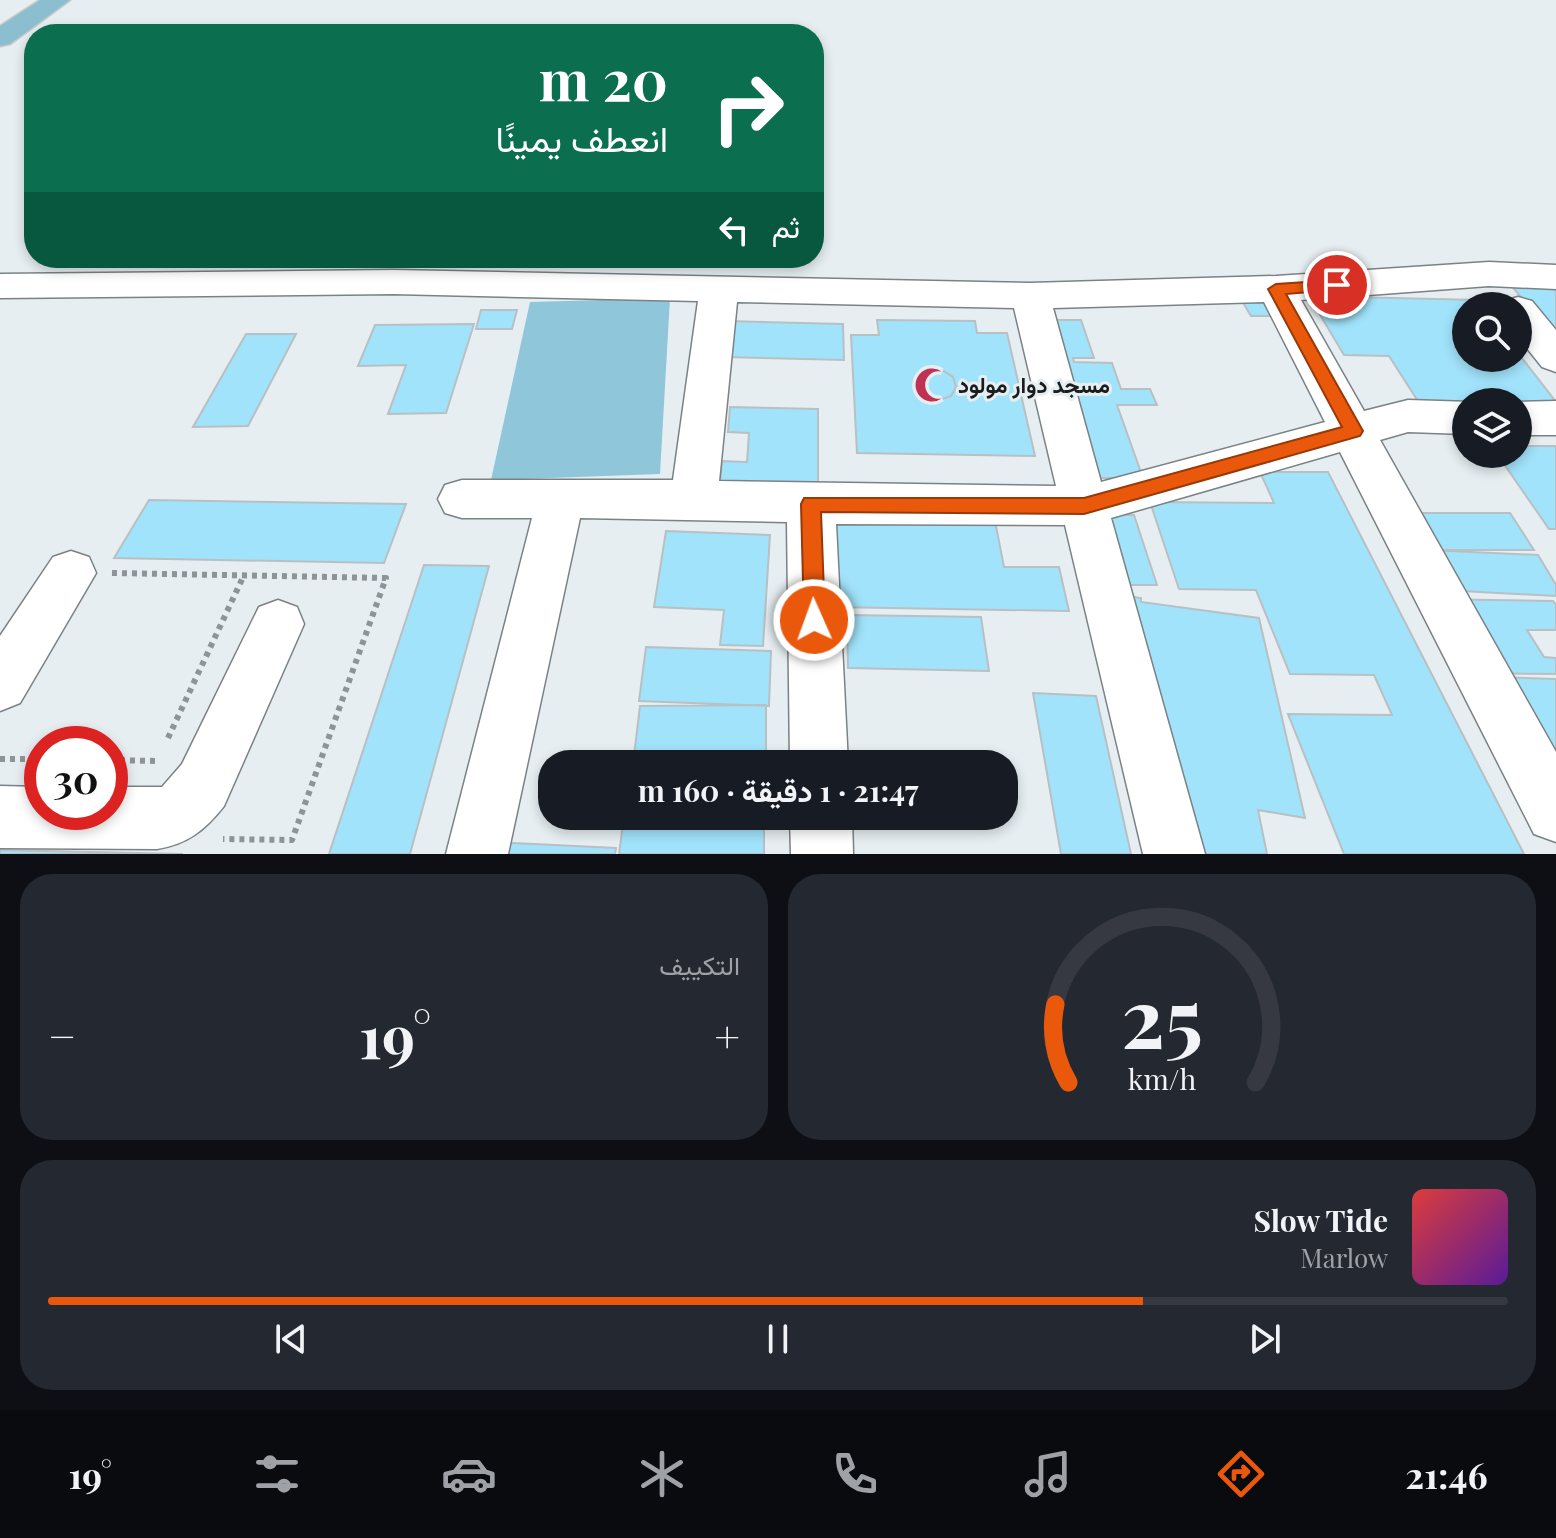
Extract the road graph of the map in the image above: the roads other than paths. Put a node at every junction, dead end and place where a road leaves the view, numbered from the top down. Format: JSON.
{"nodes":[{"id":1,"x":31,"y":0,"type":"edge"},
{"id":2,"x":57,"y":0,"type":"edge"},
{"id":3,"x":0,"y":20,"type":"edge"},
{"id":4,"x":0,"y":38,"type":"edge"},
{"id":5,"x":1489,"y":274,"type":"junction"},
{"id":6,"x":1556,"y":277,"type":"edge"},
{"id":7,"x":0,"y":286,"type":"edge"},
{"id":8,"x":719,"y":289,"type":"junction"},
{"id":9,"x":1276,"y":289,"type":"junction"},
{"id":10,"x":1503,"y":292,"type":"edge"},
{"id":11,"x":1030,"y":296,"type":"junction"},
{"id":12,"x":1532,"y":328,"type":"edge"},
{"id":13,"x":1556,"y":357,"type":"edge"},
{"id":14,"x":1452,"y":417,"type":"edge"},
{"id":15,"x":1532,"y":418,"type":"edge"},
{"id":16,"x":1556,"y":418,"type":"edge"},
{"id":17,"x":1354,"y":431,"type":"junction"},
{"id":18,"x":462,"y":499,"type":"dead end"},
{"id":19,"x":694,"y":499,"type":"junction"},
{"id":20,"x":560,"y":500,"type":"junction"},
{"id":21,"x":811,"y":504,"type":"junction"},
{"id":22,"x":1084,"y":506,"type":"junction"},
{"id":23,"x":71,"y":573,"type":"dead end"},
{"id":24,"x":278,"y":624,"type":"dead end"},
{"id":25,"x":0,"y":684,"type":"edge"},
{"id":26,"x":819,"y":750,"type":"edge"},
{"id":27,"x":1556,"y":812,"type":"edge"},
{"id":28,"x":0,"y":817,"type":"edge"},
{"id":29,"x":821,"y":830,"type":"edge"},
{"id":30,"x":477,"y":854,"type":"edge"},
{"id":31,"x":822,"y":854,"type":"edge"},
{"id":32,"x":1174,"y":854,"type":"edge"}],
"edges":[{"from":1,"to":3,"type":"main road"},
{"from":2,"to":4,"type":"main road"},
{"from":5,"to":6,"type":"street"},
{"from":5,"to":9,"type":"street"},
{"from":5,"to":10,"type":"street"},
{"from":7,"to":8,"type":"street"},
{"from":8,"to":11,"type":"street"},
{"from":8,"to":19,"type":"street"},
{"from":9,"to":11,"type":"street"},
{"from":9,"to":17,"type":"street"},
{"from":11,"to":22,"type":"street"},
{"from":12,"to":13,"type":"street"},
{"from":14,"to":17,"type":"street"},
{"from":15,"to":16,"type":"street"},
{"from":17,"to":22,"type":"street"},
{"from":17,"to":27,"type":"street"},
{"from":18,"to":20,"type":"street"},
{"from":19,"to":20,"type":"street"},
{"from":19,"to":21,"type":"street"},
{"from":20,"to":30,"type":"street"},
{"from":21,"to":22,"type":"street"},
{"from":21,"to":26,"type":"street"},
{"from":22,"to":32,"type":"street"},
{"from":23,"to":25,"type":"street"},
{"from":24,"to":28,"type":"street"},
{"from":29,"to":31,"type":"street"}]}
